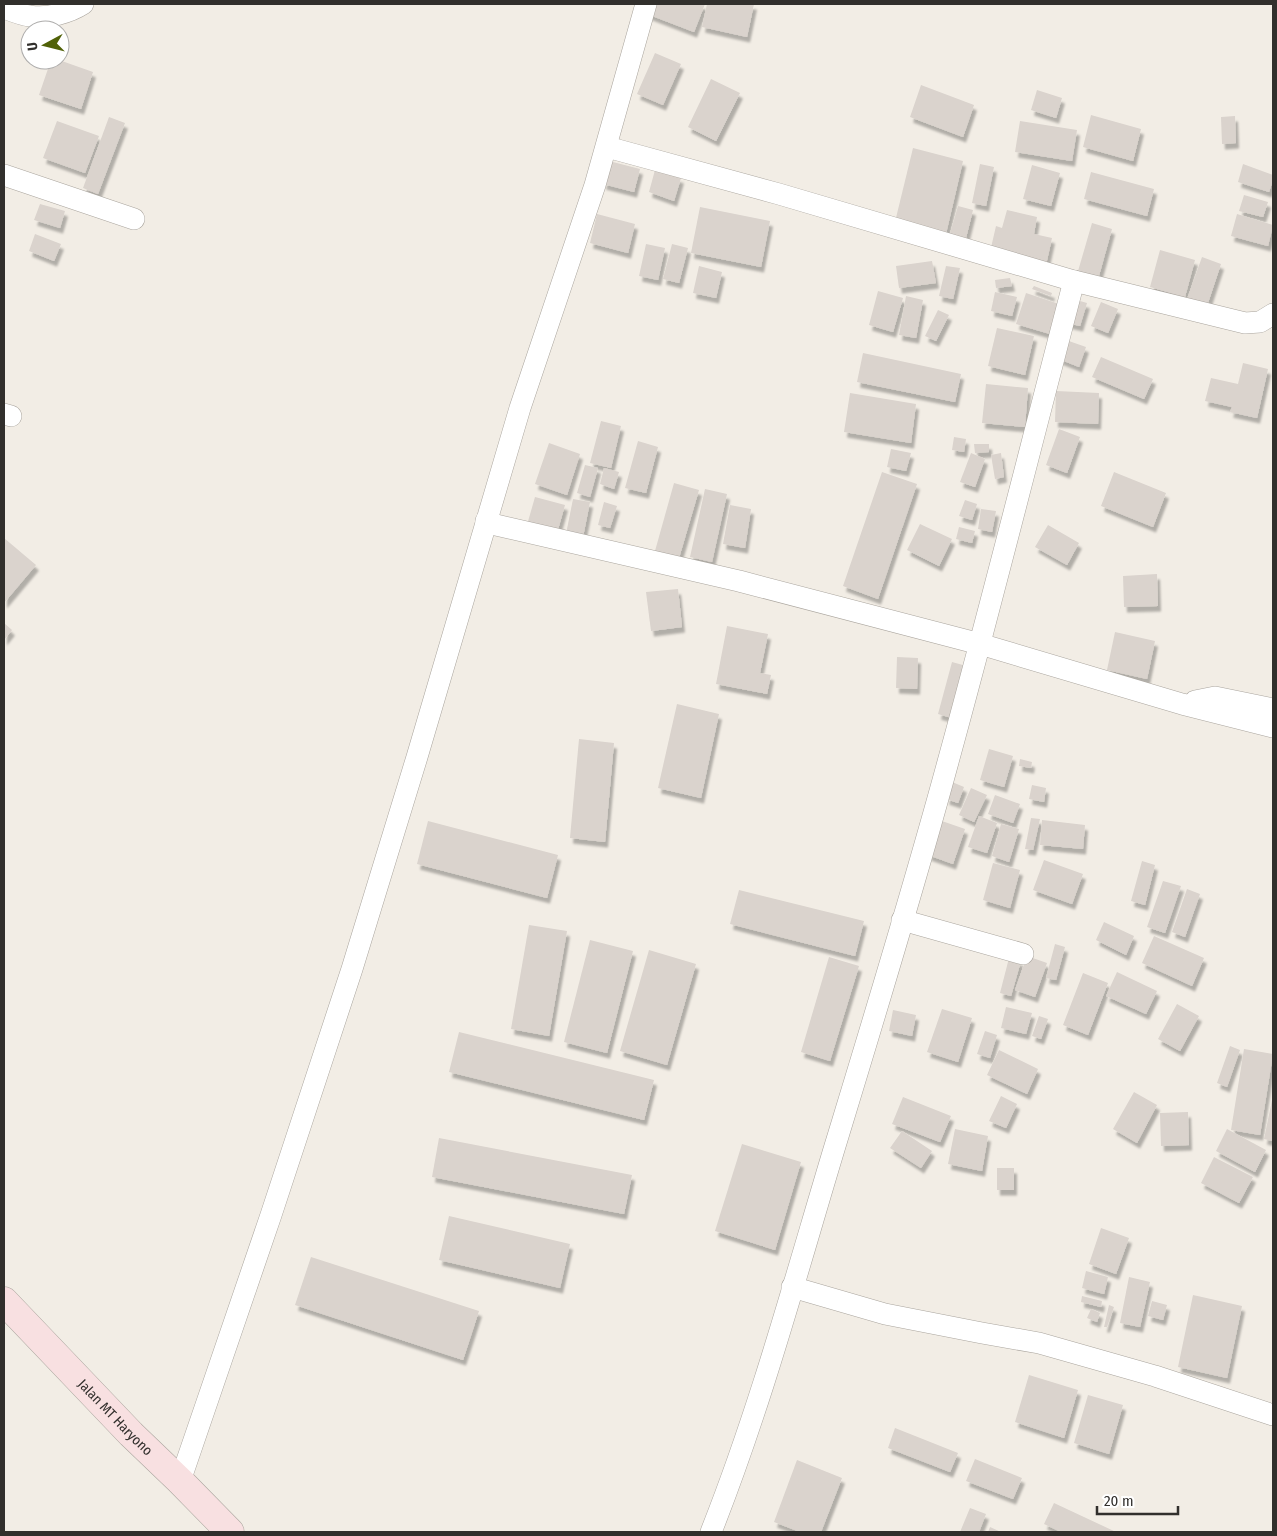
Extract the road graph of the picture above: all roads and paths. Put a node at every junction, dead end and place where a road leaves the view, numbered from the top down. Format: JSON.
{"nodes":[{"id":1,"x":83,"y":4,"type":"edge"},
{"id":2,"x":646,"y":4,"type":"edge"},
{"id":3,"x":4,"y":8,"type":"edge"},
{"id":4,"x":607,"y":147,"type":"junction"},
{"id":5,"x":4,"y":174,"type":"edge"},
{"id":6,"x":134,"y":219,"type":"dead end"},
{"id":7,"x":1074,"y":281,"type":"junction"},
{"id":8,"x":1273,"y":315,"type":"edge"},
{"id":9,"x":486,"y":521,"type":"junction"},
{"id":10,"x":980,"y":644,"type":"junction"},
{"id":11,"x":1182,"y":704,"type":"junction"},
{"id":12,"x":1273,"y":709,"type":"edge"},
{"id":13,"x":1273,"y":727,"type":"edge"},
{"id":14,"x":902,"y":920,"type":"junction"},
{"id":15,"x":1024,"y":954,"type":"dead end"},
{"id":16,"x":792,"y":1288,"type":"junction"},
{"id":17,"x":4,"y":1301,"type":"edge"},
{"id":18,"x":1273,"y":1415,"type":"edge"},
{"id":19,"x":180,"y":1481,"type":"junction"},
{"id":20,"x":230,"y":1532,"type":"edge"},
{"id":21,"x":712,"y":1532,"type":"edge"}],
"edges":[{"from":1,"to":3,"type":"street"},
{"from":2,"to":4,"type":"street"},
{"from":4,"to":7,"type":"street"},
{"from":4,"to":9,"type":"street"},
{"from":5,"to":6,"type":"street"},
{"from":7,"to":8,"type":"street"},
{"from":7,"to":10,"type":"street"},
{"from":9,"to":10,"type":"street"},
{"from":9,"to":19,"type":"street"},
{"from":10,"to":11,"type":"street"},
{"from":10,"to":14,"type":"street"},
{"from":11,"to":12,"type":"street"},
{"from":11,"to":13,"type":"street"},
{"from":14,"to":15,"type":"street"},
{"from":14,"to":16,"type":"street"},
{"from":16,"to":18,"type":"street"},
{"from":16,"to":21,"type":"street"},
{"from":17,"to":19,"type":"main road","name":"Jalan MT Haryono"},
{"from":19,"to":20,"type":"main road","name":"Jalan MT Haryono"}]}
